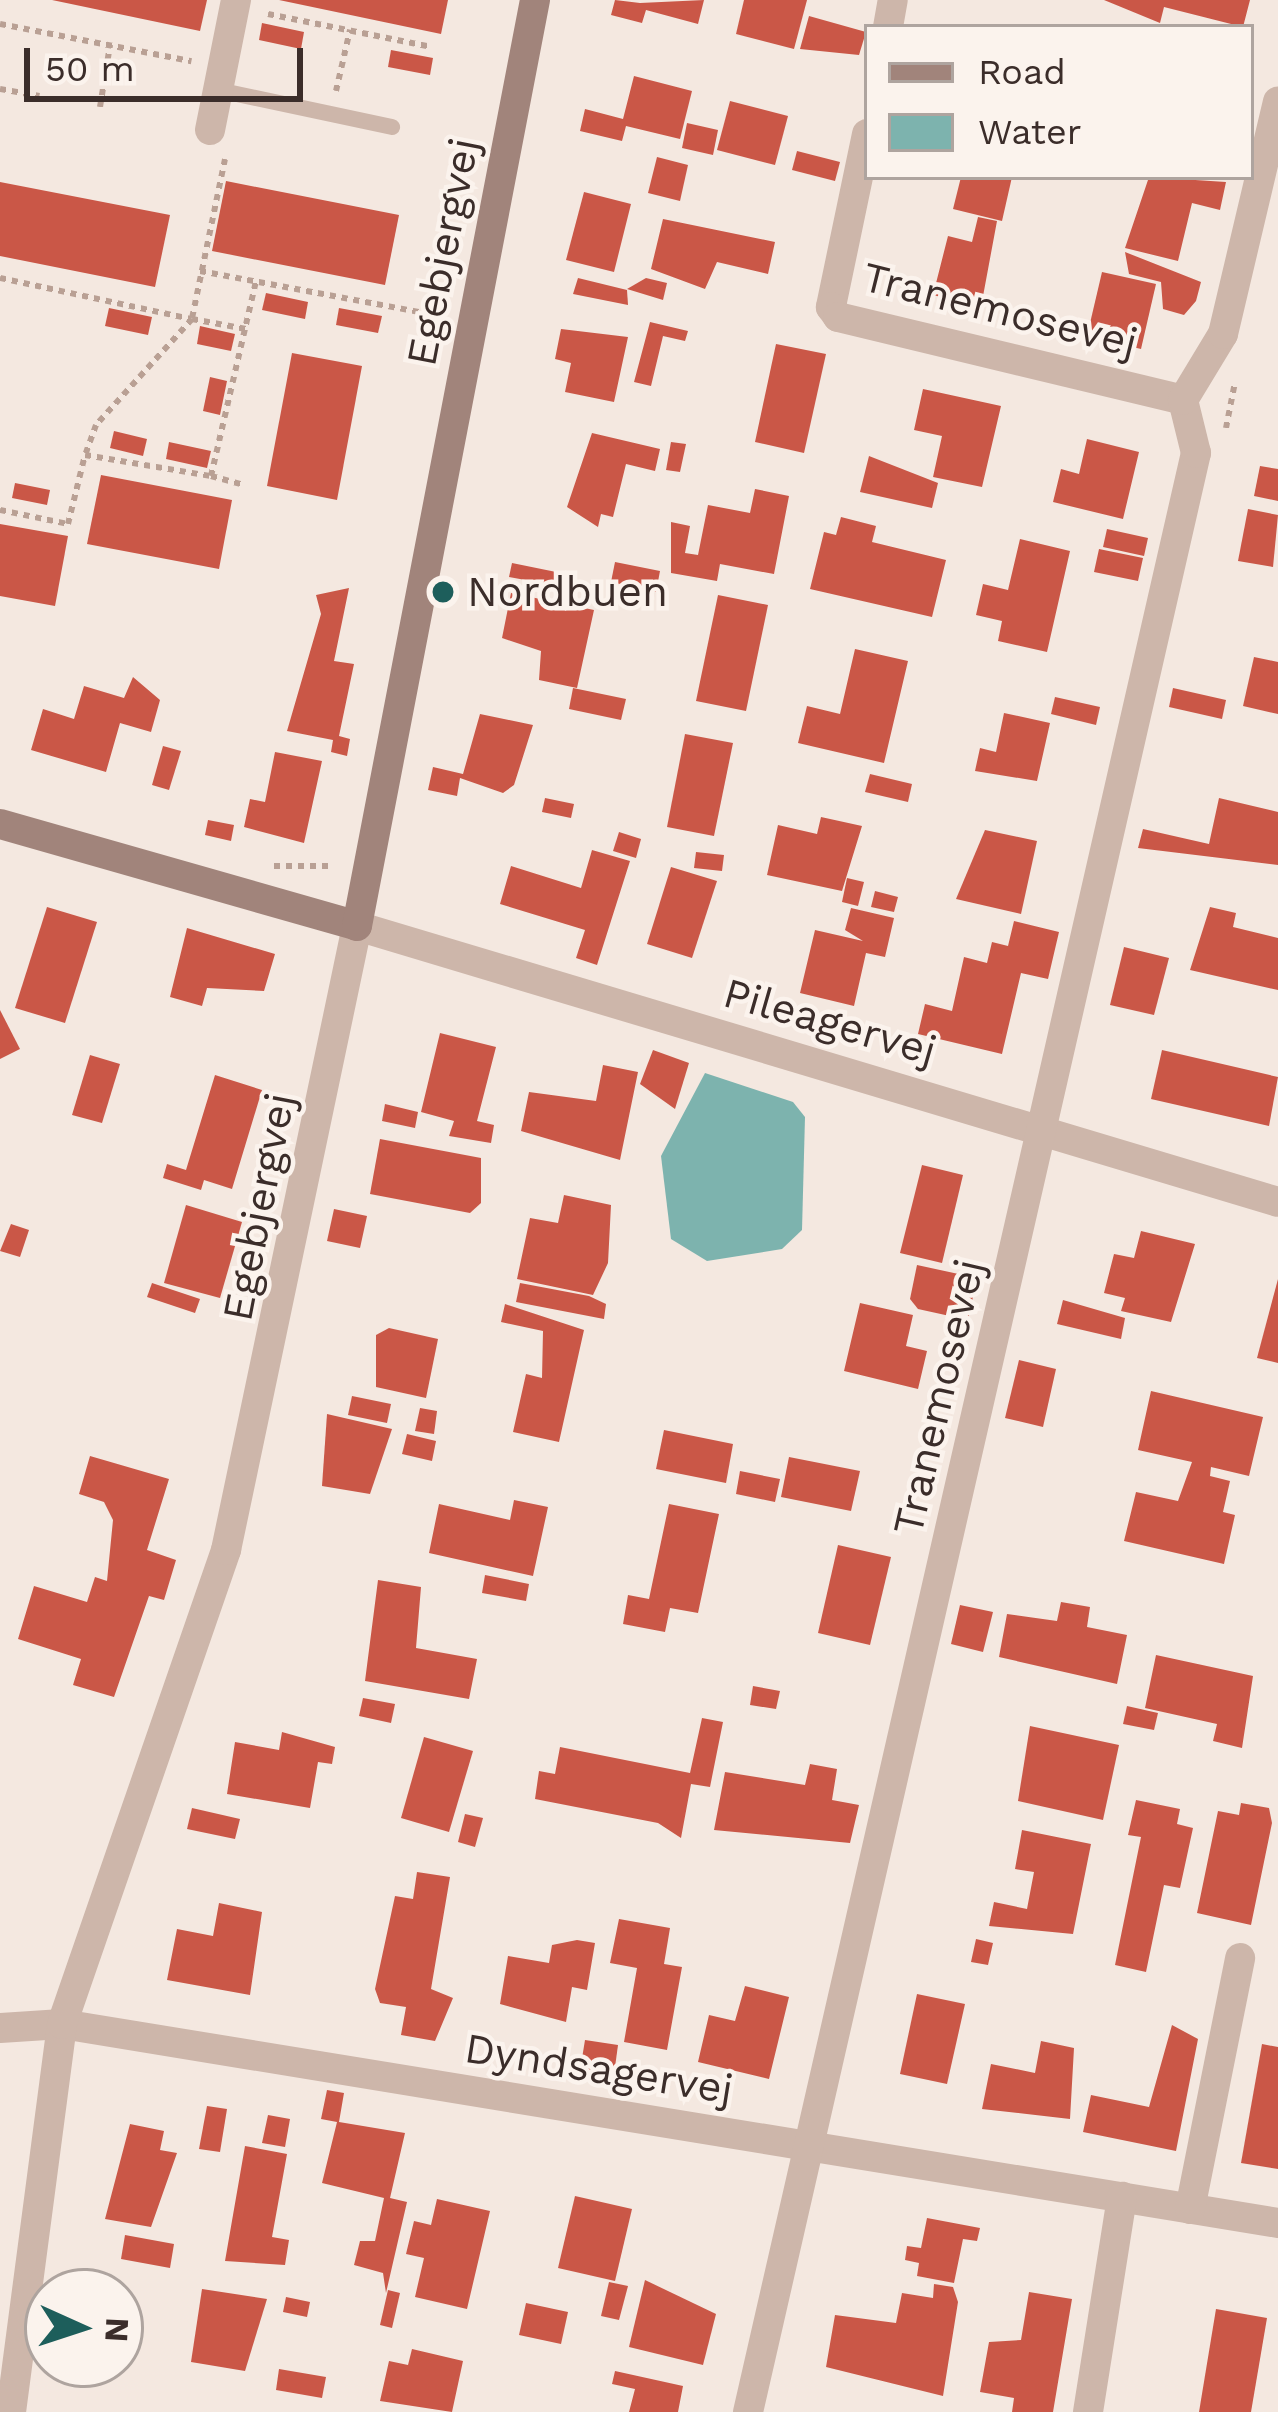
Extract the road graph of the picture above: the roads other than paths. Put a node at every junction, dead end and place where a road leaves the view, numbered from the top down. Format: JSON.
{"nodes":[{"id":1,"x":535,"y":0,"type":"edge"},
{"id":2,"x":235,"y":4,"type":"edge"},
{"id":3,"x":221,"y":78,"type":"junction"},
{"id":4,"x":1278,"y":100,"type":"edge"},
{"id":5,"x":392,"y":127,"type":"dead end"},
{"id":6,"x":210,"y":130,"type":"road end"},
{"id":7,"x":864,"y":148,"type":"edge"},
{"id":8,"x":1183,"y":400,"type":"junction"},
{"id":9,"x":0,"y":824,"type":"edge"},
{"id":10,"x":357,"y":926,"type":"junction"},
{"id":11,"x":1044,"y":1129,"type":"junction"},
{"id":12,"x":1278,"y":1202,"type":"edge"},
{"id":13,"x":1240,"y":1958,"type":"dead end"},
{"id":14,"x":62,"y":2024,"type":"junction"},
{"id":15,"x":0,"y":2028,"type":"edge"},
{"id":16,"x":810,"y":2146,"type":"junction"},
{"id":17,"x":1122,"y":2197,"type":"junction"},
{"id":18,"x":1190,"y":2209,"type":"junction"},
{"id":19,"x":1278,"y":2223,"type":"edge"},
{"id":20,"x":11,"y":2412,"type":"edge"},
{"id":21,"x":748,"y":2412,"type":"edge"},
{"id":22,"x":1088,"y":2412,"type":"edge"}],
"edges":[{"from":1,"to":10,"type":"street","name":"Egebjergvej"},
{"from":2,"to":3,"type":"street"},
{"from":3,"to":5,"type":"lane"},
{"from":3,"to":6,"type":"street"},
{"from":4,"to":8,"type":"street","name":"Tranemosevej"},
{"from":7,"to":8,"type":"street","name":"Tranemosevej"},
{"from":8,"to":11,"type":"street","name":"Tranemosevej"},
{"from":9,"to":10,"type":"street"},
{"from":10,"to":11,"type":"street","name":"Pileagervej"},
{"from":10,"to":14,"type":"street","name":"Egebjergvej"},
{"from":11,"to":12,"type":"street","name":"Pileagervej"},
{"from":11,"to":16,"type":"street","name":"Tranemosevej"},
{"from":13,"to":18,"type":"street"},
{"from":14,"to":15,"type":"street","name":"Dyndsagervej"},
{"from":14,"to":16,"type":"street","name":"Dyndsagervej"},
{"from":14,"to":20,"type":"street","name":"Egebjergvej"},
{"from":16,"to":17,"type":"street","name":"Dyndsagervej"},
{"from":16,"to":21,"type":"street","name":"Tranemosevej"},
{"from":17,"to":18,"type":"street","name":"Dyndsagervej"},
{"from":17,"to":22,"type":"street"},
{"from":18,"to":19,"type":"street","name":"Dyndsagervej"}]}
